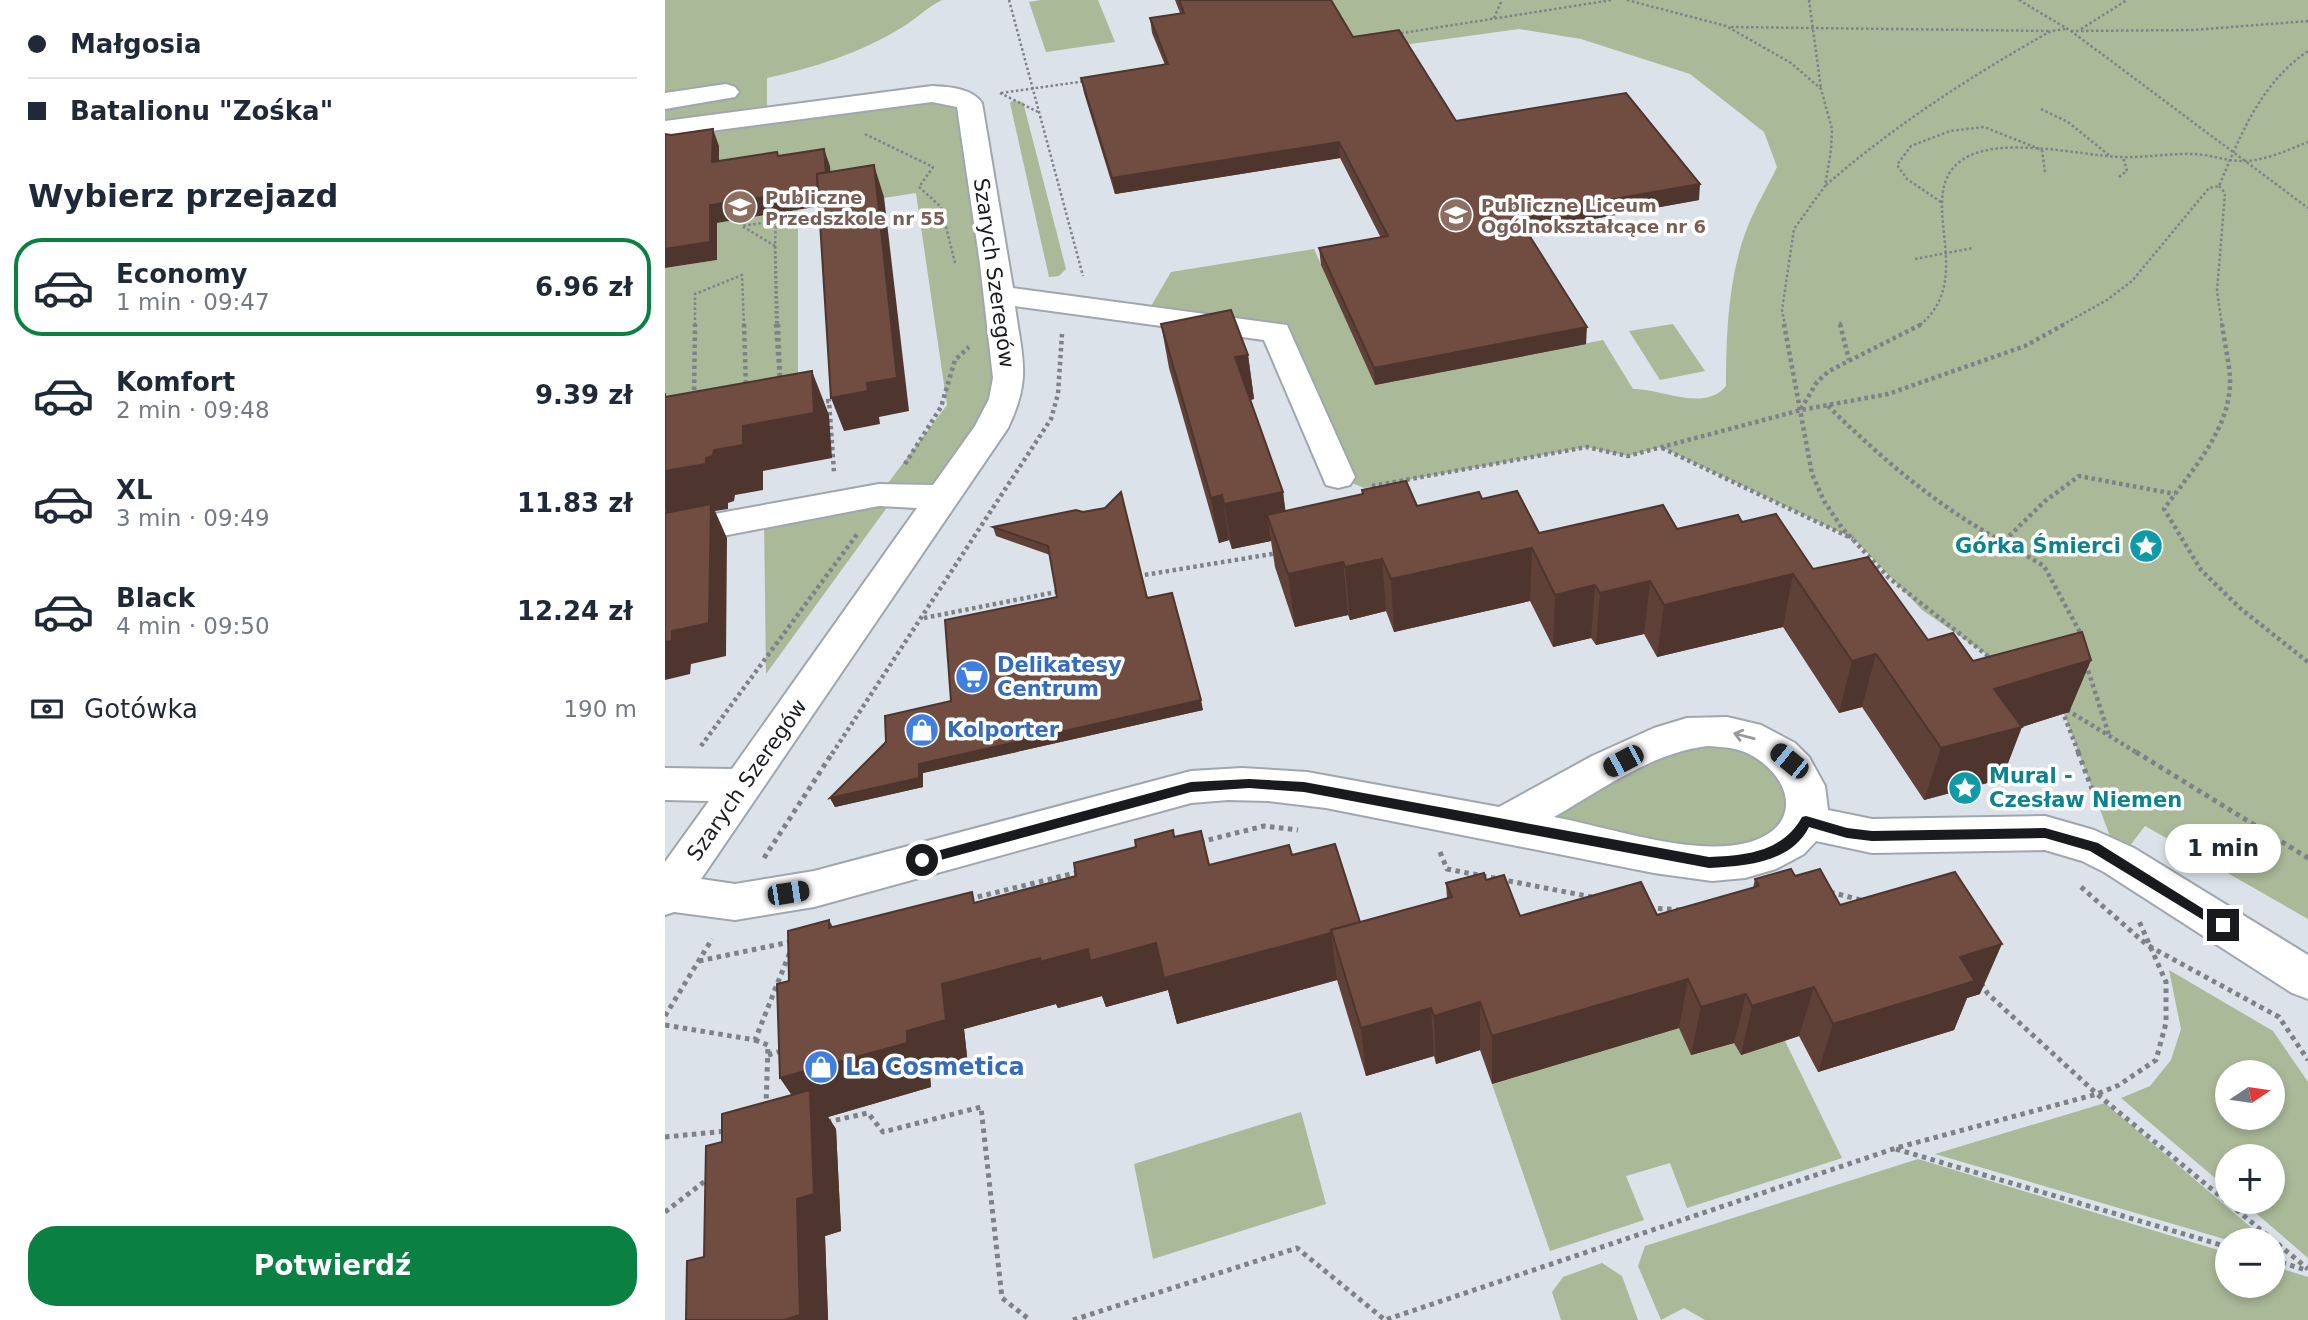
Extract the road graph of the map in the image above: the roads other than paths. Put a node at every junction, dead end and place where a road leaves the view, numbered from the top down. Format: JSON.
{"nodes":[{"id":1,"x":726,"y":92,"type":"dead end"},
{"id":2,"x":665,"y":101,"type":"edge"},
{"id":3,"x":665,"y":129,"type":"edge"},
{"id":4,"x":1000,"y":295,"type":"junction"},
{"id":5,"x":1351,"y":483,"type":"road end"},
{"id":6,"x":944,"y":498,"type":"junction"},
{"id":7,"x":665,"y":535,"type":"edge"},
{"id":8,"x":669,"y":784,"type":"edge"},
{"id":9,"x":744,"y":785,"type":"junction"},
{"id":10,"x":1806,"y":821,"type":"junction"},
{"id":11,"x":1504,"y":825,"type":"junction"},
{"id":12,"x":666,"y":895,"type":"edge"},
{"id":13,"x":2308,"y":979,"type":"edge"}],
"edges":[{"from":1,"to":2,"type":"street"},
{"from":3,"to":4,"type":"street","name":"Szarych Szeregów"},
{"from":4,"to":5,"type":"street"},
{"from":4,"to":6,"type":"street","name":"Szarych Szeregów"},
{"from":6,"to":7,"type":"street"},
{"from":6,"to":9,"type":"street","name":"Szarych Szeregów"},
{"from":8,"to":9,"type":"street"},
{"from":9,"to":12,"type":"street","name":"Szarych Szeregów"},
{"from":10,"to":11,"type":"street"},
{"from":10,"to":11,"type":"street","one_way":true},
{"from":10,"to":13,"type":"street"},
{"from":11,"to":12,"type":"street"}]}
